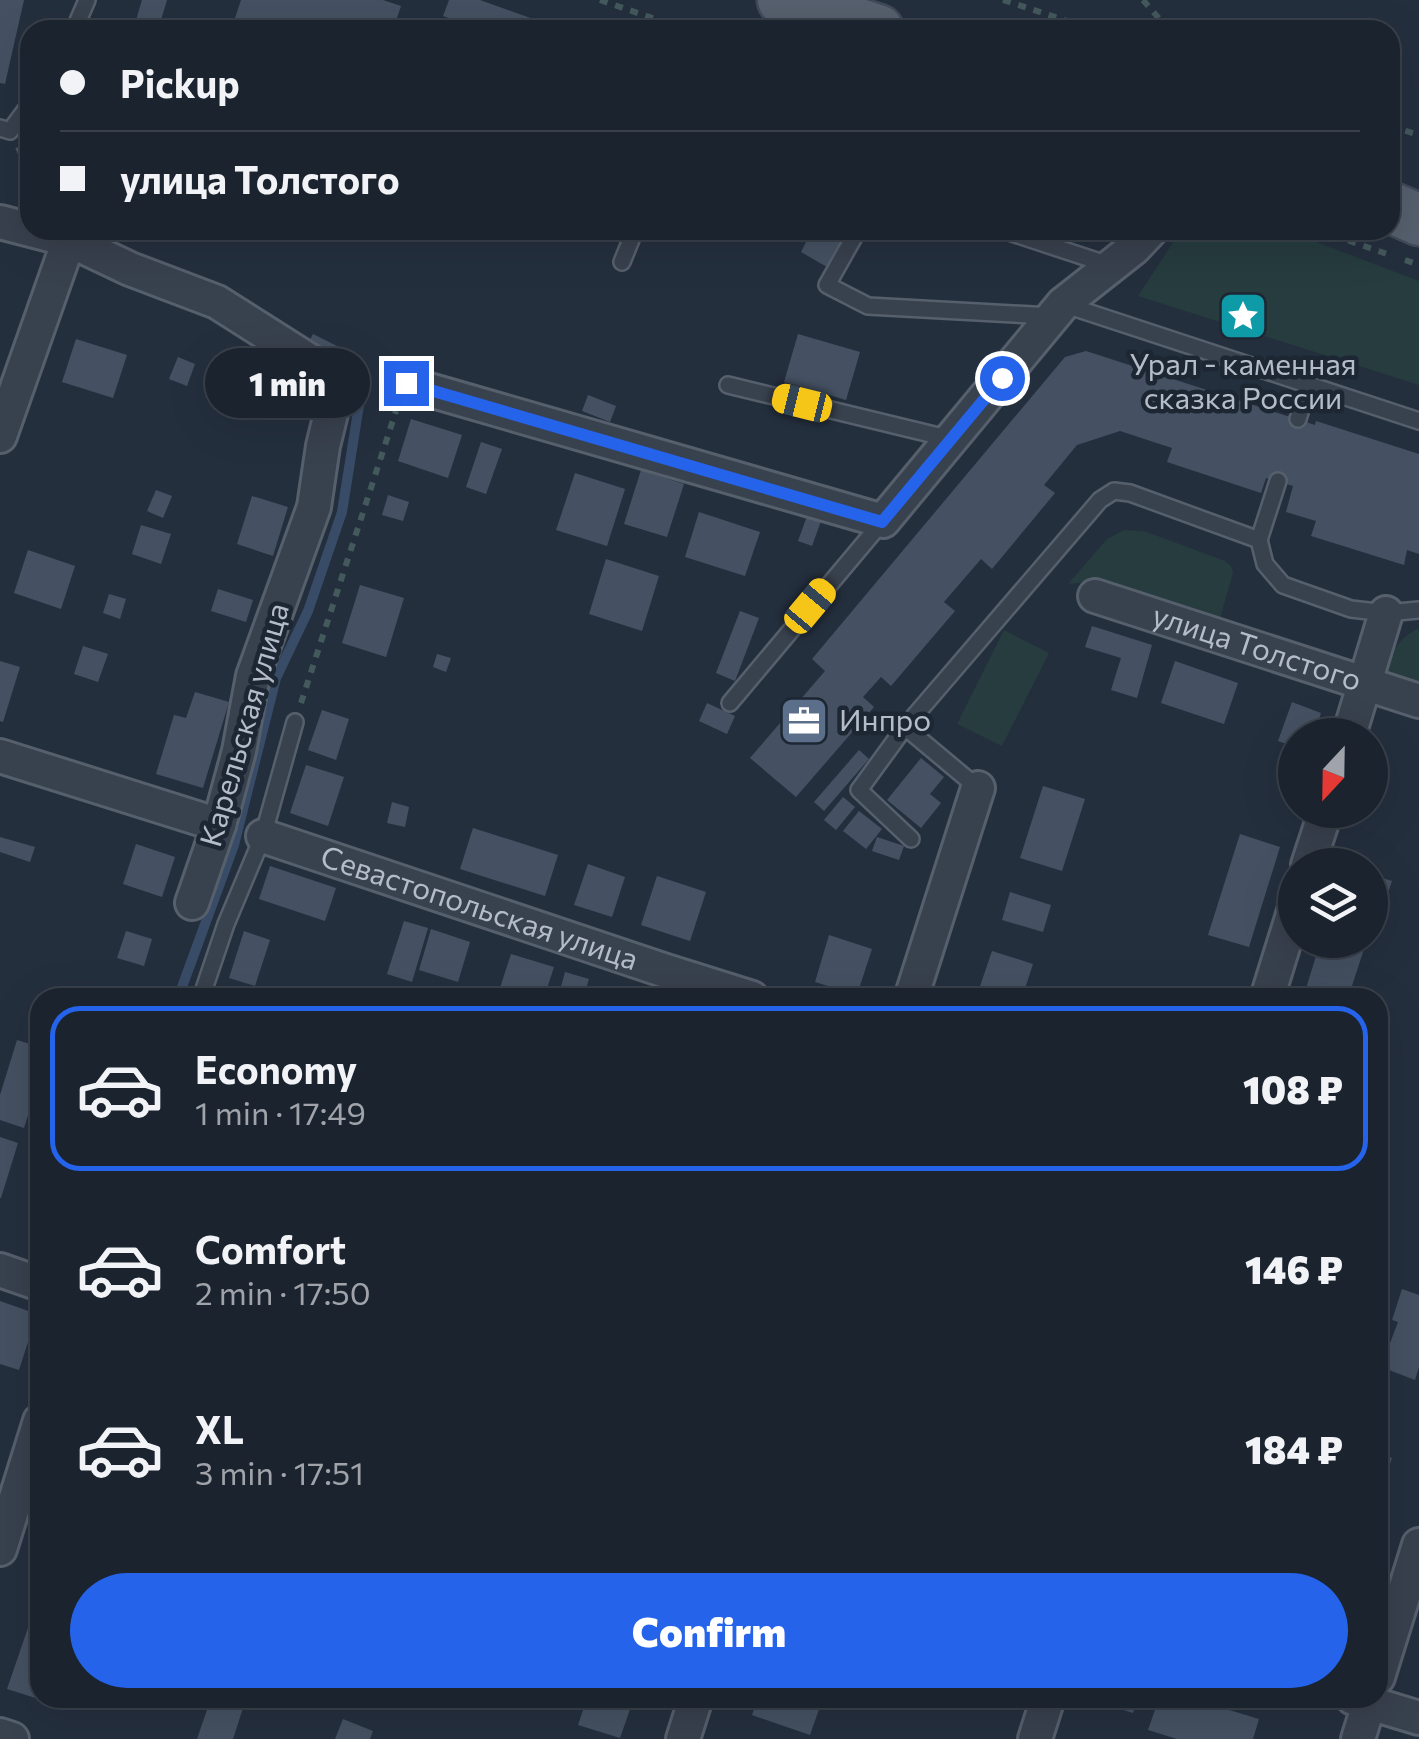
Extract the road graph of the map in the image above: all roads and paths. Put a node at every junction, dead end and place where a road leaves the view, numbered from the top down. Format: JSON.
{"nodes":[{"id":1,"x":600,"y":0,"type":"edge"},
{"id":2,"x":1003,"y":0,"type":"edge"},
{"id":3,"x":1143,"y":0,"type":"edge"},
{"id":4,"x":782,"y":5,"type":"edge"},
{"id":5,"x":658,"y":20,"type":"edge"},
{"id":6,"x":840,"y":20,"type":"edge"},
{"id":7,"x":1064,"y":20,"type":"edge"},
{"id":8,"x":1161,"y":20,"type":"edge"},
{"id":9,"x":20,"y":118,"type":"edge"},
{"id":10,"x":0,"y":128,"type":"edge"},
{"id":11,"x":69,"y":240,"type":"joint"},
{"id":12,"x":631,"y":240,"type":"edge"},
{"id":13,"x":852,"y":240,"type":"edge"},
{"id":14,"x":1033,"y":240,"type":"edge"},
{"id":15,"x":1141,"y":240,"type":"edge"},
{"id":16,"x":1347,"y":240,"type":"edge"},
{"id":17,"x":622,"y":262,"type":"dead end"},
{"id":18,"x":1419,"y":265,"type":"edge"},
{"id":19,"x":1110,"y":266,"type":"junction"},
{"id":20,"x":1058,"y":310,"type":"junction"},
{"id":21,"x":406,"y":383,"type":"joint"},
{"id":22,"x":1310,"y":384,"type":"junction"},
{"id":23,"x":728,"y":385,"type":"dead end"},
{"id":24,"x":1298,"y":419,"type":"dead end"},
{"id":25,"x":1419,"y":420,"type":"edge"},
{"id":26,"x":0,"y":436,"type":"edge"},
{"id":27,"x":951,"y":439,"type":"junction"},
{"id":28,"x":1278,"y":481,"type":"dead end"},
{"id":29,"x":882,"y":522,"type":"junction"},
{"id":30,"x":1259,"y":540,"type":"junction"},
{"id":31,"x":1095,"y":596,"type":"dead end"},
{"id":32,"x":1419,"y":610,"type":"edge"},
{"id":33,"x":1386,"y":613,"type":"junction"},
{"id":34,"x":1365,"y":683,"type":"junction"},
{"id":35,"x":1419,"y":701,"type":"edge"},
{"id":36,"x":730,"y":703,"type":"dead end"},
{"id":37,"x":1354,"y":718,"type":"edge"},
{"id":38,"x":295,"y":722,"type":"joint"},
{"id":39,"x":905,"y":726,"type":"junction"},
{"id":40,"x":0,"y":756,"type":"edge"},
{"id":41,"x":978,"y":788,"type":"joint"},
{"id":42,"x":219,"y":825,"type":"junction"},
{"id":43,"x":263,"y":836,"type":"junction"},
{"id":44,"x":911,"y":838,"type":"dead end"},
{"id":45,"x":192,"y":903,"type":"dead end"},
{"id":46,"x":1279,"y":958,"type":"edge"},
{"id":47,"x":204,"y":988,"type":"edge"},
{"id":48,"x":720,"y":988,"type":"edge"},
{"id":49,"x":914,"y":988,"type":"edge"},
{"id":50,"x":1270,"y":988,"type":"edge"},
{"id":51,"x":0,"y":1270,"type":"edge"},
{"id":52,"x":30,"y":1280,"type":"edge"},
{"id":53,"x":30,"y":1454,"type":"edge"},
{"id":54,"x":1419,"y":1546,"type":"edge"},
{"id":55,"x":0,"y":1549,"type":"edge"},
{"id":56,"x":1388,"y":1636,"type":"edge"},
{"id":57,"x":1388,"y":1703,"type":"edge"},
{"id":58,"x":693,"y":1708,"type":"edge"},
{"id":59,"x":1045,"y":1708,"type":"edge"},
{"id":60,"x":1365,"y":1708,"type":"edge"},
{"id":61,"x":1419,"y":1718,"type":"edge"},
{"id":62,"x":0,"y":1735,"type":"edge"},
{"id":63,"x":12,"y":1739,"type":"edge"},
{"id":64,"x":683,"y":1739,"type":"edge"},
{"id":65,"x":1035,"y":1739,"type":"edge"},
{"id":66,"x":1358,"y":1739,"type":"edge"}],
"edges":[{"from":1,"to":5,"type":"path"},
{"from":2,"to":7,"type":"path"},
{"from":3,"to":8,"type":"path"},
{"from":4,"to":6,"type":"main road"},
{"from":9,"to":10,"type":"lane"},
{"from":11,"to":26,"type":"street"},
{"from":11,"to":42,"type":"street","name":"Карельская улица"},
{"from":12,"to":17,"type":"lane"},
{"from":13,"to":20,"type":"lane"},
{"from":14,"to":19,"type":"lane"},
{"from":15,"to":19,"type":"street"},
{"from":16,"to":18,"type":"path"},
{"from":19,"to":20,"type":"street"},
{"from":20,"to":22,"type":"lane"},
{"from":20,"to":27,"type":"street"},
{"from":21,"to":29,"type":"street"},
{"from":21,"to":38,"type":"path"},
{"from":22,"to":24,"type":"lane"},
{"from":22,"to":25,"type":"lane"},
{"from":23,"to":27,"type":"lane"},
{"from":27,"to":29,"type":"street"},
{"from":28,"to":30,"type":"lane"},
{"from":29,"to":36,"type":"lane"},
{"from":30,"to":33,"type":"lane"},
{"from":30,"to":39,"type":"lane"},
{"from":31,"to":34,"type":"street","name":"улица Толстого"},
{"from":32,"to":33,"type":"lane"},
{"from":33,"to":34,"type":"street"},
{"from":34,"to":35,"type":"street","name":"улица Толстого"},
{"from":34,"to":37,"type":"street"},
{"from":38,"to":43,"type":"lane"},
{"from":39,"to":41,"type":"lane"},
{"from":39,"to":44,"type":"lane"},
{"from":40,"to":42,"type":"street"},
{"from":41,"to":49,"type":"street"},
{"from":42,"to":45,"type":"street","name":"Карельская улица"},
{"from":43,"to":47,"type":"lane"},
{"from":43,"to":48,"type":"street","name":"Севастопольская улица"},
{"from":46,"to":50,"type":"street"},
{"from":51,"to":52,"type":"street"},
{"from":53,"to":55,"type":"street"},
{"from":54,"to":56,"type":"street"},
{"from":57,"to":61,"type":"street"},
{"from":58,"to":64,"type":"street"},
{"from":59,"to":65,"type":"street"},
{"from":60,"to":66,"type":"street"},
{"from":62,"to":63,"type":"street"}]}
